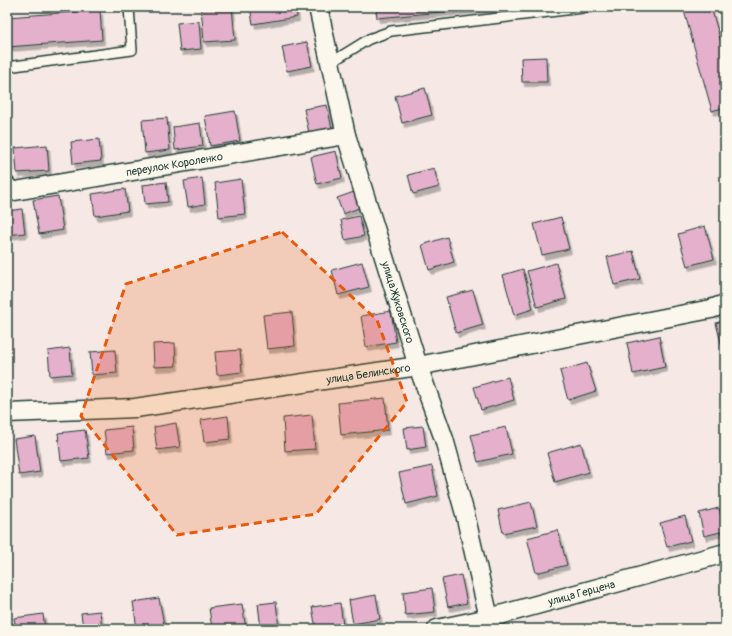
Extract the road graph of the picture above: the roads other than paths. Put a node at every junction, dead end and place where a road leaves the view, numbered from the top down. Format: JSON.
{"nodes":[{"id":1,"x":129,"y":7,"type":"edge"},
{"id":2,"x":318,"y":7,"type":"edge"},
{"id":3,"x":591,"y":7,"type":"edge"},
{"id":4,"x":330,"y":63,"type":"junction"},
{"id":5,"x":7,"y":67,"type":"edge"},
{"id":6,"x":346,"y":135,"type":"junction"},
{"id":7,"x":7,"y":186,"type":"edge"},
{"id":8,"x":725,"y":304,"type":"edge"},
{"id":9,"x":418,"y":366,"type":"junction"},
{"id":10,"x":7,"y":413,"type":"edge"},
{"id":11,"x":725,"y":553,"type":"edge"},
{"id":12,"x":489,"y":618,"type":"junction"},
{"id":13,"x":437,"y":629,"type":"edge"}],
"edges":[{"from":1,"to":5,"type":"lane"},
{"from":2,"to":4,"type":"street","name":"улица Жуковского"},
{"from":3,"to":4,"type":"lane"},
{"from":4,"to":6,"type":"street","name":"улица Жуковского"},
{"from":6,"to":7,"type":"street","name":"переулок Короленко"},
{"from":6,"to":9,"type":"street","name":"улица Жуковского"},
{"from":8,"to":9,"type":"street","name":"улица Белинского"},
{"from":9,"to":10,"type":"street","name":"улица Белинского"},
{"from":9,"to":12,"type":"street","name":"улица Жуковского"},
{"from":11,"to":12,"type":"street","name":"улица Герцена"},
{"from":12,"to":13,"type":"street","name":"улица Герцена"}]}
